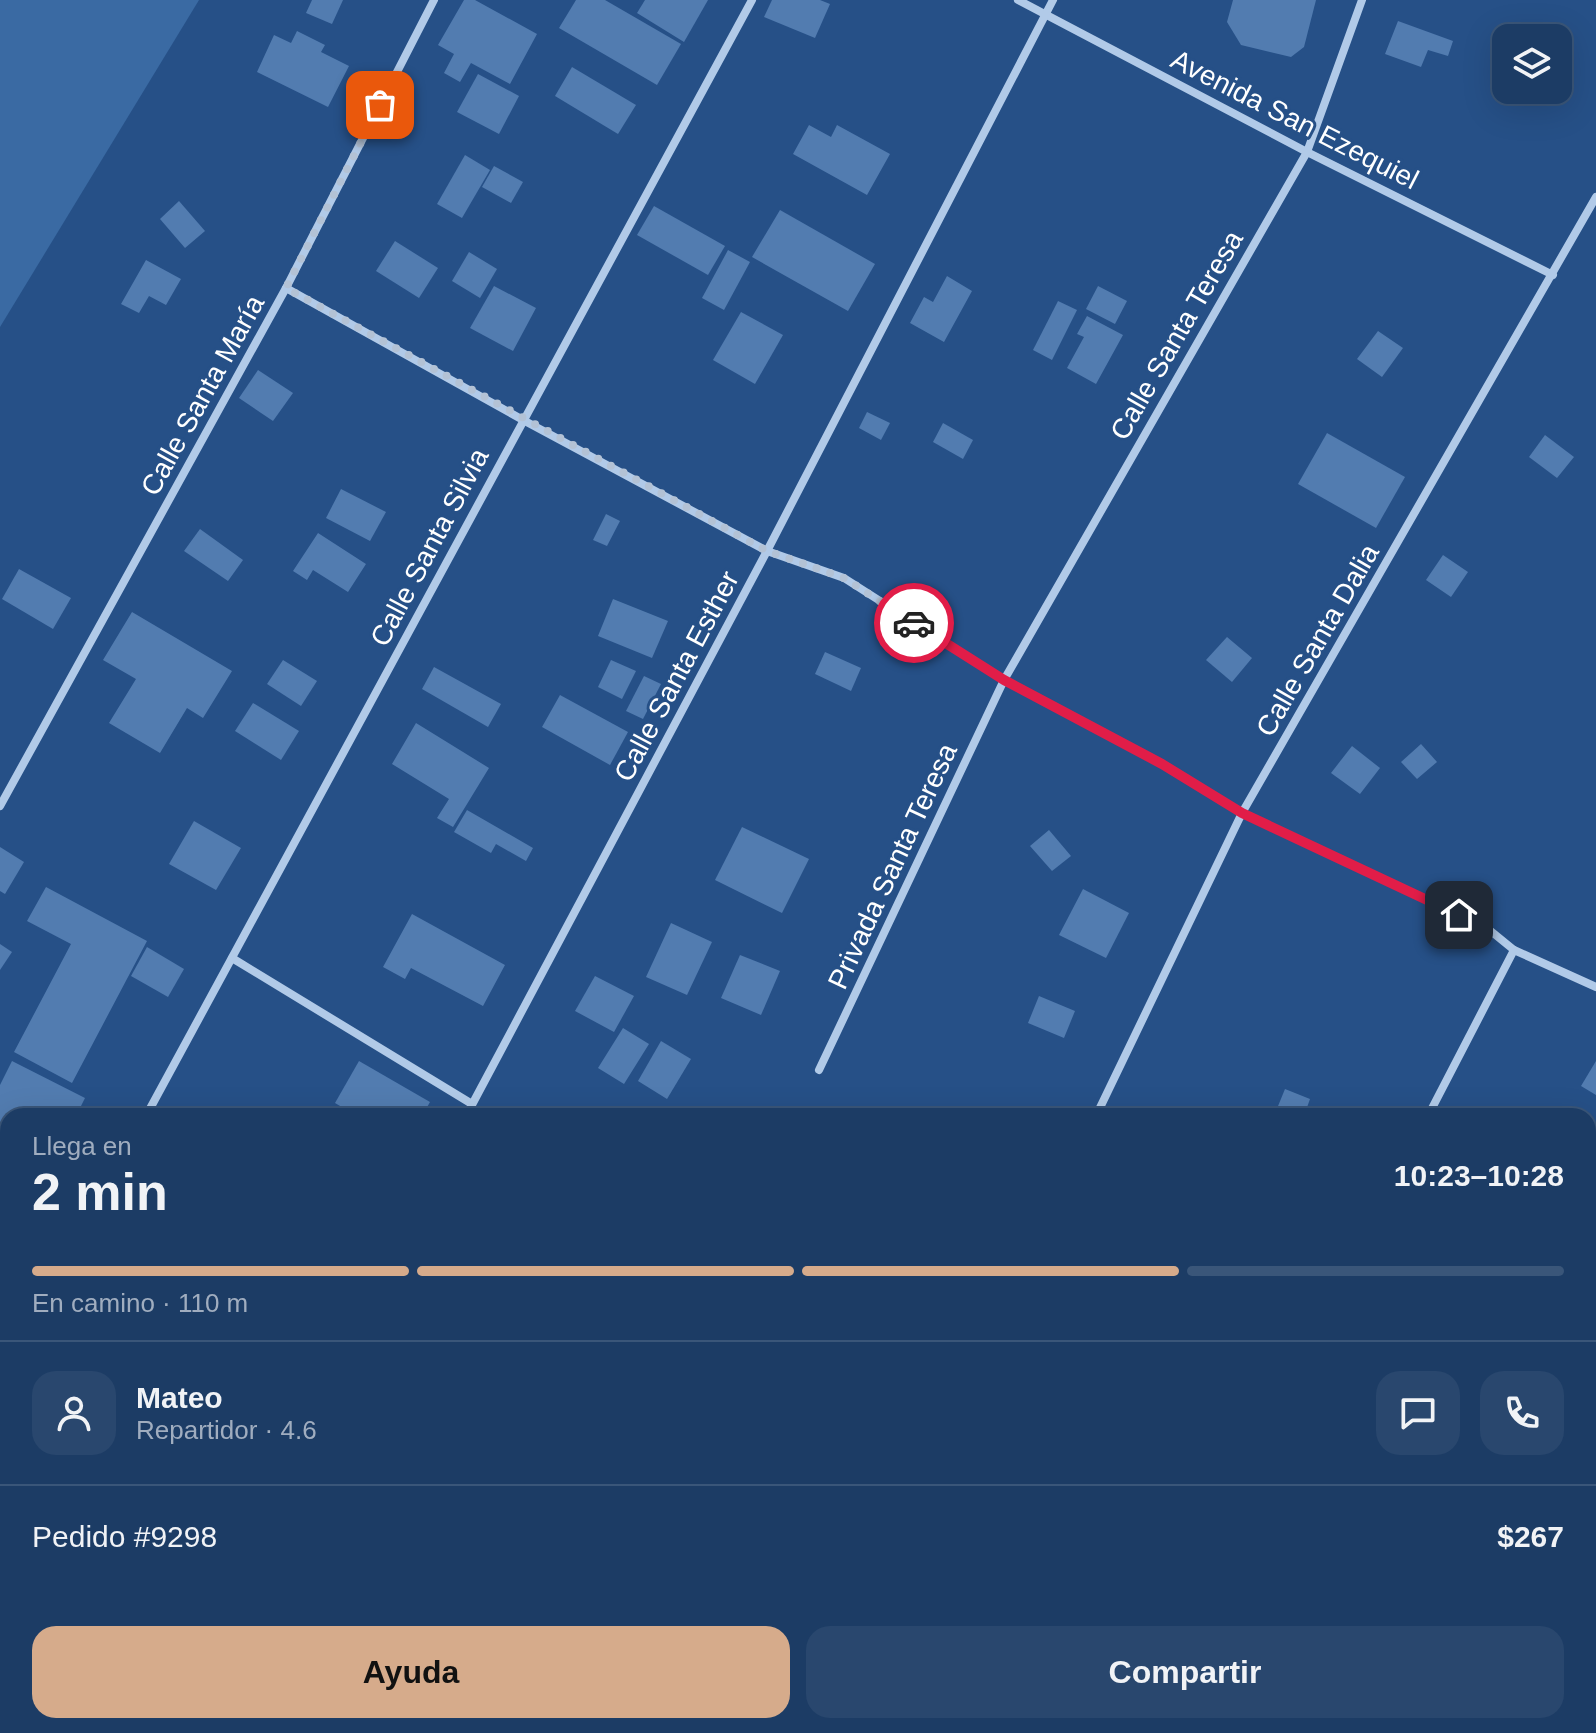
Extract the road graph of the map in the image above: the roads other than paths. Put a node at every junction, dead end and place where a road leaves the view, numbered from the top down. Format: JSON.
{"nodes":[{"id":1,"x":434,"y":0,"type":"edge"},
{"id":2,"x":752,"y":0,"type":"edge"},
{"id":3,"x":1018,"y":0,"type":"edge"},
{"id":4,"x":1053,"y":0,"type":"edge"},
{"id":5,"x":1362,"y":0,"type":"edge"},
{"id":6,"x":1045,"y":13,"type":"junction"},
{"id":7,"x":1307,"y":152,"type":"junction"},
{"id":8,"x":1596,"y":197,"type":"edge"},
{"id":9,"x":1553,"y":275,"type":"junction"},
{"id":10,"x":286,"y":288,"type":"junction"},
{"id":11,"x":523,"y":420,"type":"junction"},
{"id":12,"x":767,"y":551,"type":"junction"},
{"id":13,"x":1004,"y":680,"type":"junction"},
{"id":14,"x":0,"y":806,"type":"edge"},
{"id":15,"x":1242,"y":813,"type":"junction"},
{"id":16,"x":1514,"y":950,"type":"junction"},
{"id":17,"x":232,"y":958,"type":"junction"},
{"id":18,"x":1596,"y":987,"type":"edge"},
{"id":19,"x":819,"y":1070,"type":"dead end"},
{"id":20,"x":472,"y":1104,"type":"junction"},
{"id":21,"x":150,"y":1108,"type":"edge"},
{"id":22,"x":470,"y":1108,"type":"edge"},
{"id":23,"x":1100,"y":1108,"type":"edge"},
{"id":24,"x":1432,"y":1108,"type":"edge"}],
"edges":[{"from":1,"to":10,"type":"street","name":"Calle Santa María"},
{"from":2,"to":11,"type":"street","name":"Calle Santa Silvia"},
{"from":3,"to":6,"type":"street","name":"Avenida San Ezequiel"},
{"from":4,"to":6,"type":"street","name":"Calle Santa Esther"},
{"from":5,"to":7,"type":"street","name":"Calle Santa Teresa"},
{"from":6,"to":7,"type":"street","name":"Avenida San Ezequiel"},
{"from":6,"to":12,"type":"street","name":"Calle Santa Esther"},
{"from":7,"to":9,"type":"street","name":"Avenida San Ezequiel"},
{"from":7,"to":13,"type":"street","name":"Calle Santa Teresa"},
{"from":8,"to":9,"type":"street","name":"Calle Santa Dalia"},
{"from":9,"to":15,"type":"street","name":"Calle Santa Dalia"},
{"from":10,"to":11,"type":"street"},
{"from":10,"to":14,"type":"street","name":"Calle Santa María"},
{"from":11,"to":12,"type":"street"},
{"from":11,"to":17,"type":"street","name":"Calle Santa Silvia"},
{"from":12,"to":13,"type":"street"},
{"from":12,"to":20,"type":"street","name":"Calle Santa Esther"},
{"from":13,"to":15,"type":"street"},
{"from":13,"to":19,"type":"street","name":"Privada Santa Teresa"},
{"from":15,"to":16,"type":"street"},
{"from":15,"to":23,"type":"street","name":"Calle Santa Dalia"},
{"from":16,"to":18,"type":"street"},
{"from":16,"to":24,"type":"street"},
{"from":17,"to":20,"type":"street"},
{"from":17,"to":21,"type":"street","name":"Calle Santa Silvia"},
{"from":20,"to":22,"type":"street","name":"Calle Santa Esther"}]}
